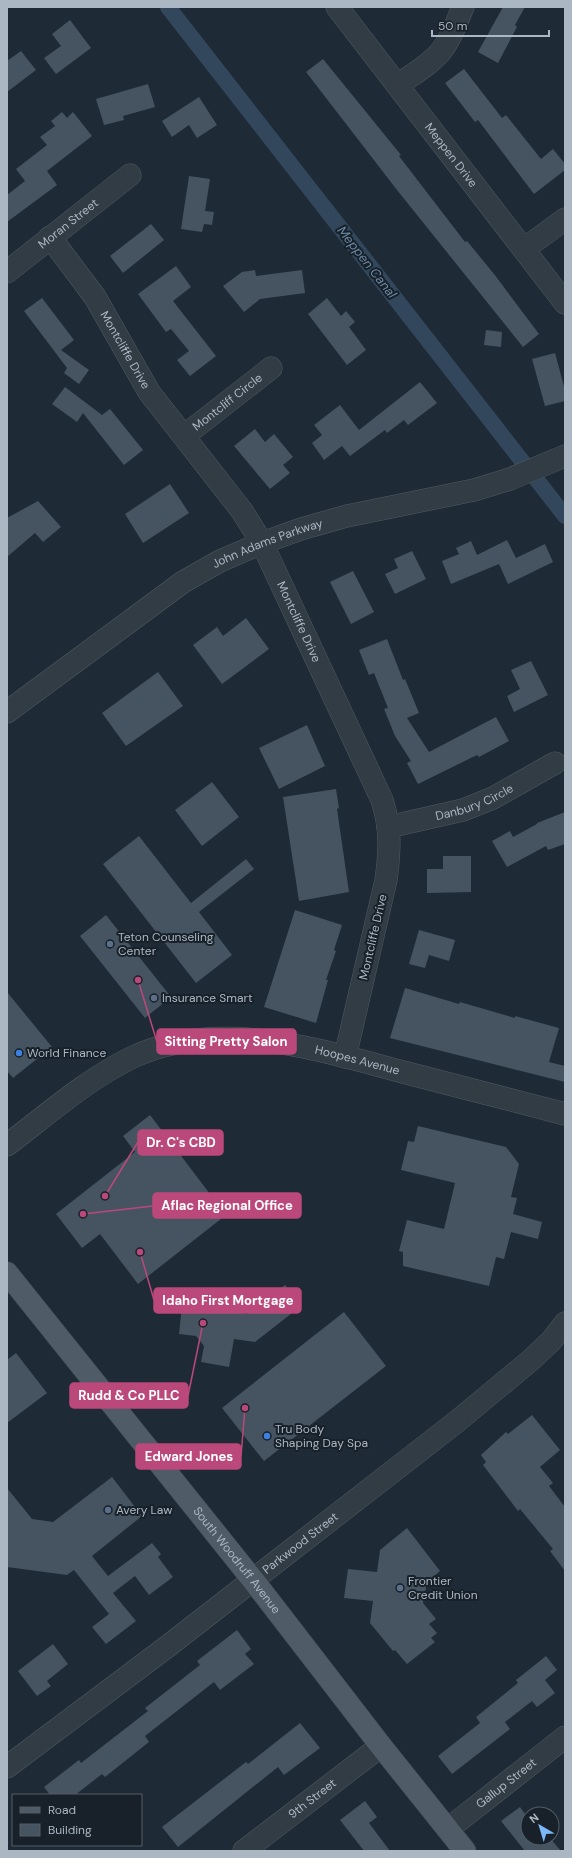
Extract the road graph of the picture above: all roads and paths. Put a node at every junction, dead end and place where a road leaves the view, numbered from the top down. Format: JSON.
{"nodes":[{"id":1,"x":337,"y":7,"type":"edge"},
{"id":2,"x":464,"y":7,"type":"edge"},
{"id":3,"x":398,"y":85,"type":"junction"},
{"id":4,"x":130,"y":175,"type":"dead end"},
{"id":5,"x":565,"y":219,"type":"edge"},
{"id":6,"x":50,"y":237,"type":"junction"},
{"id":7,"x":524,"y":249,"type":"junction"},
{"id":8,"x":7,"y":272,"type":"edge"},
{"id":9,"x":565,"y":303,"type":"edge"},
{"id":10,"x":271,"y":368,"type":"dead end"},
{"id":11,"x":184,"y":436,"type":"junction"},
{"id":12,"x":565,"y":456,"type":"edge"},
{"id":13,"x":262,"y":543,"type":"junction"},
{"id":14,"x":7,"y":712,"type":"edge"},
{"id":15,"x":554,"y":763,"type":"dead end"},
{"id":16,"x":388,"y":827,"type":"junction"},
{"id":17,"x":344,"y":1057,"type":"junction"},
{"id":18,"x":565,"y":1114,"type":"edge"},
{"id":19,"x":7,"y":1145,"type":"edge"},
{"id":20,"x":7,"y":1272,"type":"edge"},
{"id":21,"x":565,"y":1323,"type":"edge"},
{"id":22,"x":253,"y":1580,"type":"junction"},
{"id":23,"x":565,"y":1737,"type":"edge"},
{"id":24,"x":381,"y":1746,"type":"junction"},
{"id":25,"x":7,"y":1767,"type":"edge"},
{"id":26,"x":448,"y":1829,"type":"junction"},
{"id":27,"x":244,"y":1851,"type":"edge"},
{"id":28,"x":465,"y":1851,"type":"edge"}],
"edges":[{"from":1,"to":3,"type":"street","name":"Meppen Drive"},
{"from":2,"to":3,"type":"street"},
{"from":3,"to":7,"type":"street","name":"Meppen Drive"},
{"from":4,"to":6,"type":"street","name":"Moran Street"},
{"from":5,"to":7,"type":"street"},
{"from":6,"to":8,"type":"street","name":"Moran Street"},
{"from":6,"to":11,"type":"street","name":"Montcliffe Drive"},
{"from":7,"to":9,"type":"street","name":"Meppen Drive"},
{"from":10,"to":11,"type":"street","name":"Montcliff Circle"},
{"from":11,"to":13,"type":"street","name":"Montcliffe Drive"},
{"from":12,"to":13,"type":"street","name":"John Adams Parkway"},
{"from":13,"to":14,"type":"street","name":"John Adams Parkway"},
{"from":13,"to":16,"type":"street","name":"Montcliffe Drive"},
{"from":15,"to":16,"type":"street","name":"Danbury Circle"},
{"from":16,"to":17,"type":"street","name":"Montcliffe Drive"},
{"from":17,"to":18,"type":"street","name":"Hoopes Avenue"},
{"from":17,"to":19,"type":"street","name":"Hoopes Avenue"},
{"from":20,"to":22,"type":"main road","name":"South Woodruff Avenue"},
{"from":21,"to":22,"type":"street","name":"Parkwood Street"},
{"from":22,"to":24,"type":"main road","name":"South Woodruff Avenue"},
{"from":22,"to":25,"type":"street","name":"Parkwood Street"},
{"from":23,"to":26,"type":"street","name":"Gallup Street"},
{"from":24,"to":26,"type":"main road","name":"South Woodruff Avenue"},
{"from":24,"to":27,"type":"street","name":"9th Street"},
{"from":26,"to":28,"type":"main road","name":"South Woodruff Avenue"}]}
